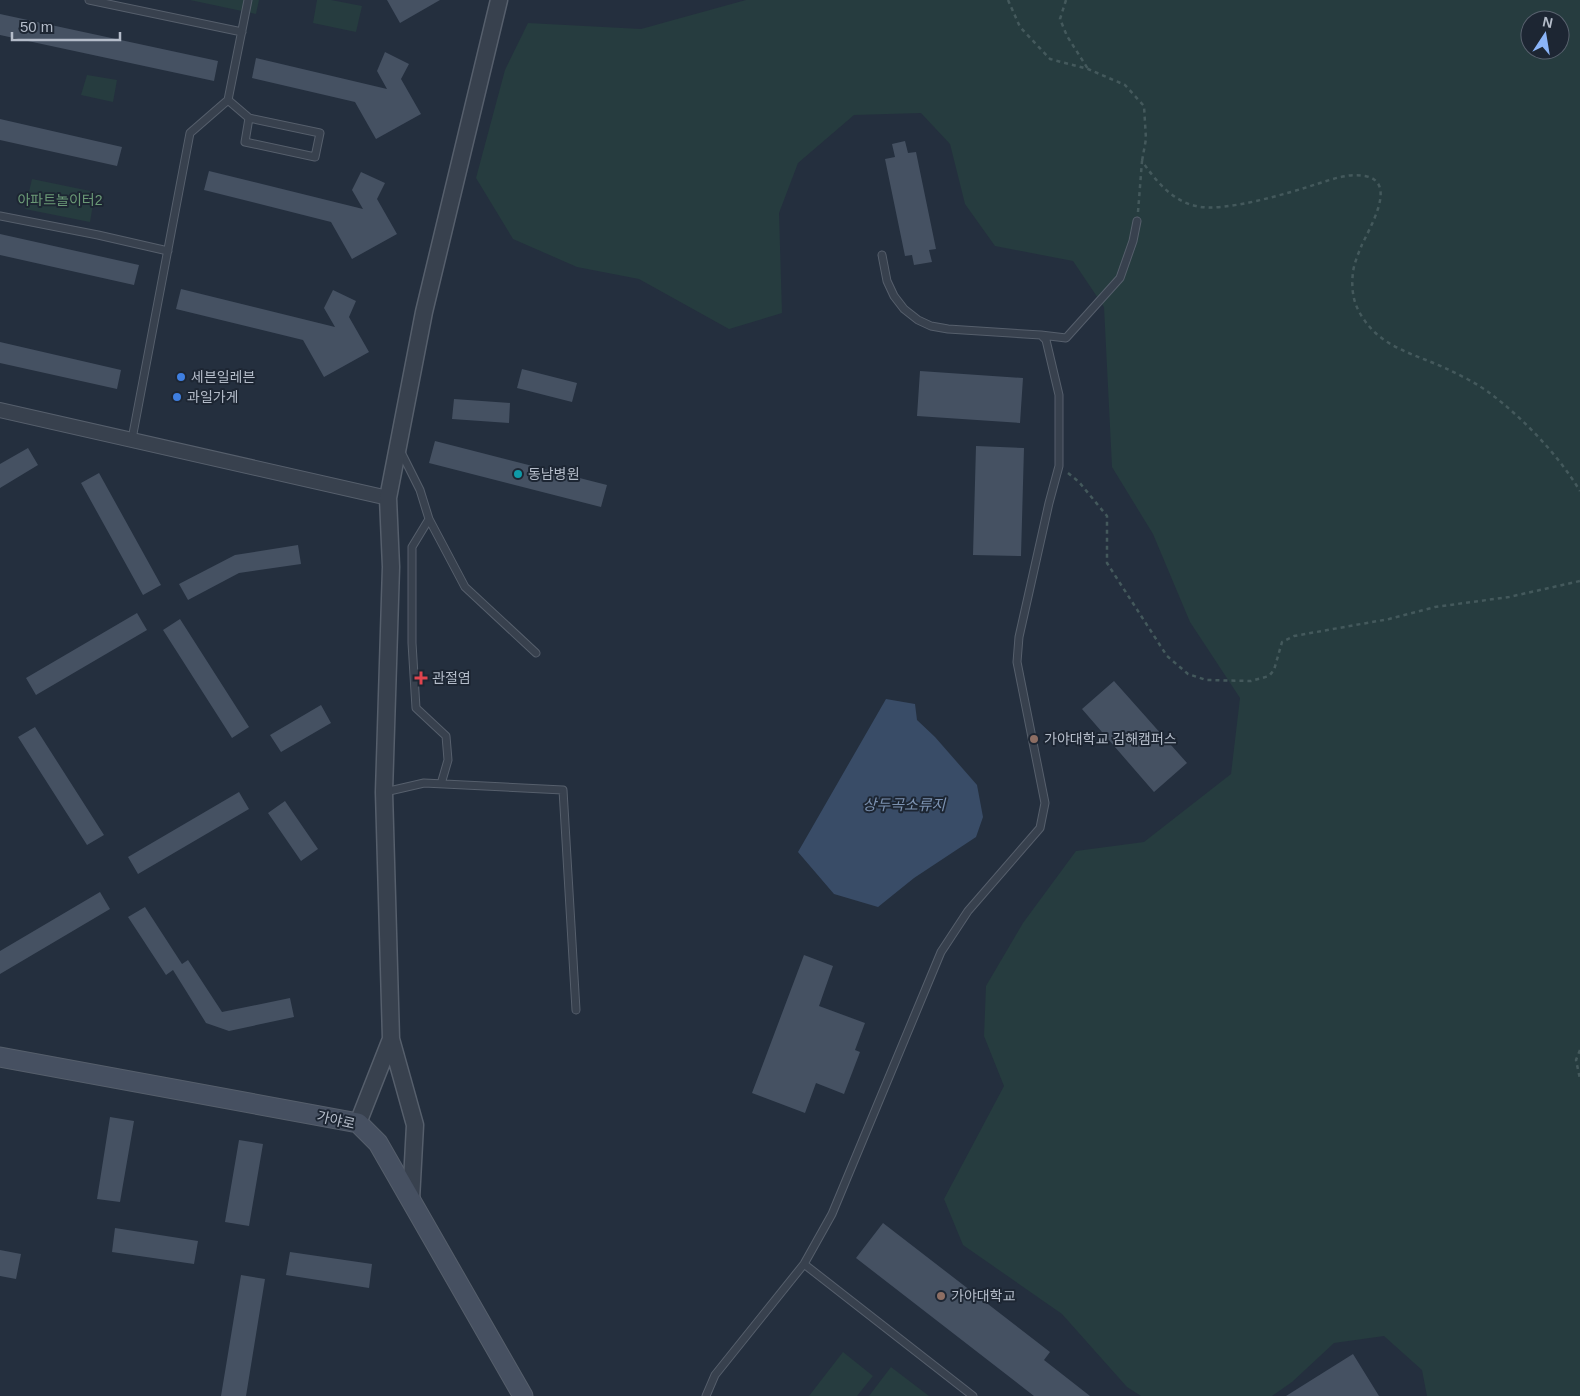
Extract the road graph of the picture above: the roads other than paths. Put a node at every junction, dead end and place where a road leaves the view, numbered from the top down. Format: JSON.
{"nodes":[{"id":1,"x":90,"y":0,"type":"edge"},
{"id":2,"x":248,"y":0,"type":"edge"},
{"id":3,"x":498,"y":0,"type":"edge"},
{"id":4,"x":242,"y":32,"type":"junction"},
{"id":5,"x":228,"y":100,"type":"junction"},
{"id":6,"x":249,"y":118,"type":"junction"},
{"id":7,"x":0,"y":216,"type":"edge"},
{"id":8,"x":1137,"y":221,"type":"road end"},
{"id":9,"x":168,"y":251,"type":"junction"},
{"id":10,"x":882,"y":255,"type":"dead end"},
{"id":11,"x":1041,"y":335,"type":"junction"},
{"id":12,"x":0,"y":410,"type":"edge"},
{"id":13,"x":132,"y":439,"type":"junction"},
{"id":14,"x":398,"y":446,"type":"junction"},
{"id":15,"x":388,"y":498,"type":"junction"},
{"id":16,"x":428,"y":519,"type":"junction"},
{"id":17,"x":536,"y":653,"type":"dead end"},
{"id":18,"x":441,"y":784,"type":"junction"},
{"id":19,"x":384,"y":792,"type":"junction"},
{"id":20,"x":576,"y":1010,"type":"dead end"},
{"id":21,"x":391,"y":1039,"type":"junction"},
{"id":22,"x":0,"y":1057,"type":"edge"},
{"id":23,"x":358,"y":1123,"type":"junction"},
{"id":24,"x":411,"y":1200,"type":"junction"},
{"id":25,"x":804,"y":1264,"type":"junction"},
{"id":26,"x":523,"y":1396,"type":"edge"},
{"id":27,"x":706,"y":1396,"type":"edge"},
{"id":28,"x":973,"y":1396,"type":"edge"}],
"edges":[{"from":1,"to":4,"type":"lane"},
{"from":2,"to":4,"type":"lane"},
{"from":3,"to":14,"type":"street"},
{"from":4,"to":5,"type":"lane"},
{"from":5,"to":6,"type":"lane"},
{"from":5,"to":9,"type":"lane"},
{"from":6,"to":6,"type":"lane"},
{"from":7,"to":9,"type":"lane"},
{"from":8,"to":11,"type":"lane"},
{"from":9,"to":13,"type":"lane"},
{"from":10,"to":11,"type":"lane"},
{"from":11,"to":25,"type":"lane"},
{"from":12,"to":13,"type":"street"},
{"from":13,"to":15,"type":"street"},
{"from":14,"to":15,"type":"street"},
{"from":14,"to":16,"type":"lane"},
{"from":15,"to":19,"type":"street"},
{"from":16,"to":17,"type":"lane"},
{"from":16,"to":18,"type":"lane"},
{"from":18,"to":19,"type":"lane"},
{"from":18,"to":20,"type":"lane"},
{"from":19,"to":21,"type":"street"},
{"from":21,"to":23,"type":"street"},
{"from":21,"to":24,"type":"street"},
{"from":22,"to":23,"type":"main road","name":"가야로"},
{"from":23,"to":24,"type":"main road","name":"가야로"},
{"from":24,"to":26,"type":"main road","name":"가야로"},
{"from":25,"to":27,"type":"lane"},
{"from":25,"to":28,"type":"lane"}]}
